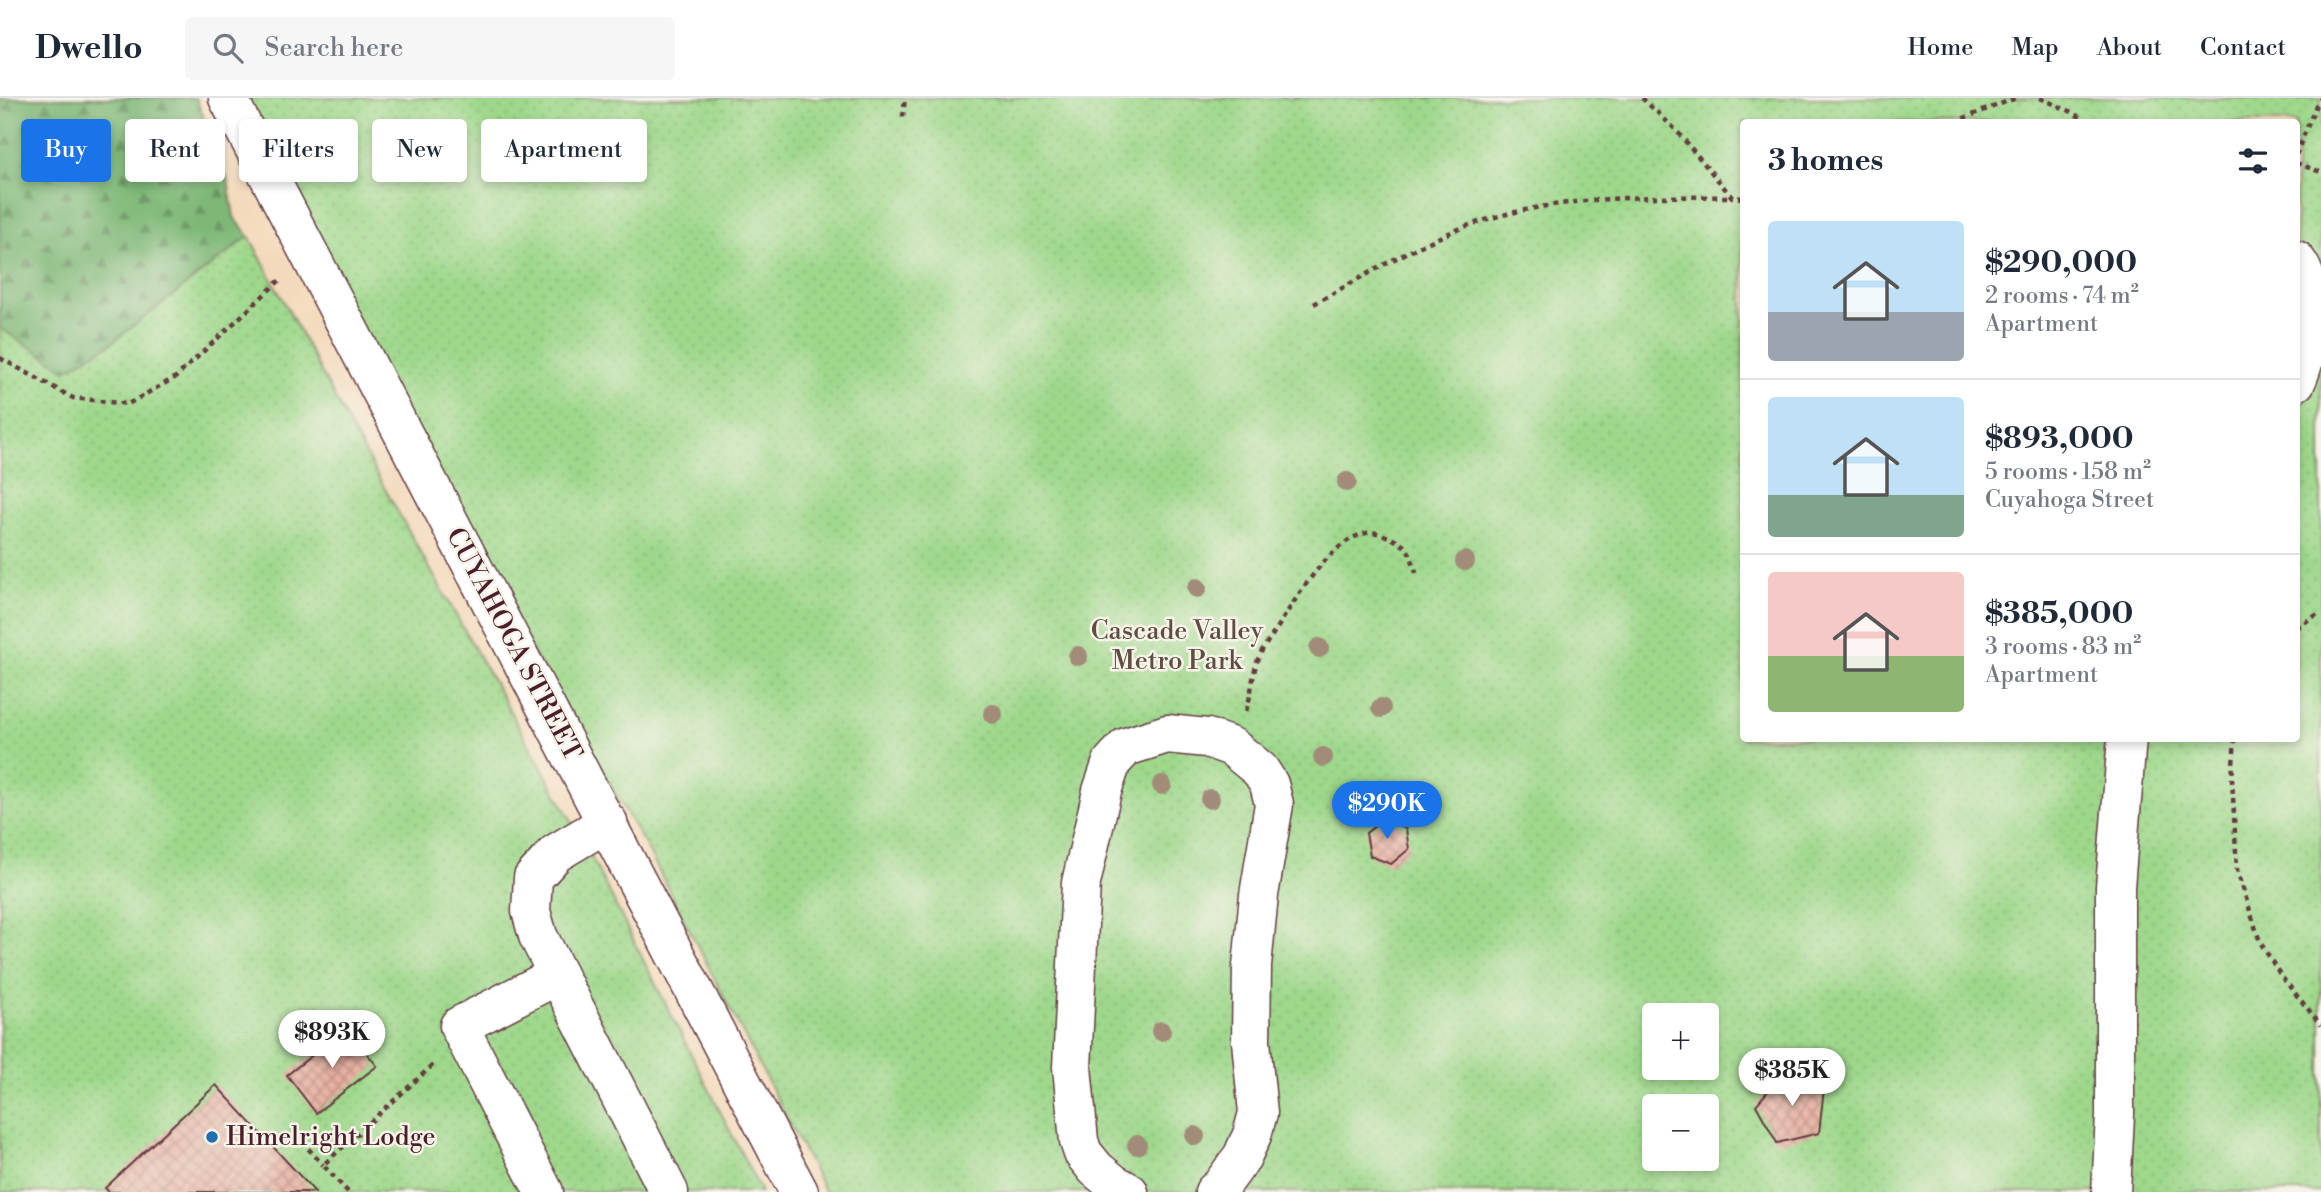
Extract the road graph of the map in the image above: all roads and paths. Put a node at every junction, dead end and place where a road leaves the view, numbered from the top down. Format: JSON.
{"nodes":[{"id":1,"x":228,"y":98,"type":"edge"},
{"id":2,"x":905,"y":98,"type":"edge"},
{"id":3,"x":1642,"y":98,"type":"edge"},
{"id":4,"x":2016,"y":98,"type":"edge"},
{"id":5,"x":2040,"y":98,"type":"edge"},
{"id":6,"x":2321,"y":98,"type":"edge"},
{"id":7,"x":903,"y":117,"type":"dead end"},
{"id":8,"x":1962,"y":119,"type":"edge"},
{"id":9,"x":2083,"y":119,"type":"edge"},
{"id":10,"x":2300,"y":145,"type":"edge"},
{"id":11,"x":2300,"y":164,"type":"edge"},
{"id":12,"x":2321,"y":172,"type":"edge"},
{"id":13,"x":1732,"y":197,"type":"junction"},
{"id":14,"x":1740,"y":198,"type":"edge"},
{"id":15,"x":309,"y":253,"type":"junction"},
{"id":16,"x":2300,"y":269,"type":"edge"},
{"id":17,"x":1314,"y":304,"type":"dead end"},
{"id":18,"x":0,"y":358,"type":"edge"},
{"id":19,"x":2300,"y":373,"type":"edge"},
{"id":20,"x":1416,"y":573,"type":"dead end"},
{"id":21,"x":2321,"y":612,"type":"edge"},
{"id":22,"x":2300,"y":625,"type":"edge"},
{"id":23,"x":1243,"y":718,"type":"dead end"},
{"id":24,"x":2127,"y":742,"type":"edge"},
{"id":25,"x":2235,"y":742,"type":"edge"},
{"id":26,"x":608,"y":822,"type":"junction"},
{"id":27,"x":558,"y":975,"type":"junction"},
{"id":28,"x":2321,"y":1025,"type":"edge"},
{"id":29,"x":464,"y":1036,"type":"junction"},
{"id":30,"x":295,"y":1134,"type":"dead end"},
{"id":31,"x":323,"y":1165,"type":"junction"},
{"id":32,"x":348,"y":1192,"type":"edge"},
{"id":33,"x":544,"y":1192,"type":"edge"},
{"id":34,"x":668,"y":1192,"type":"edge"},
{"id":35,"x":799,"y":1192,"type":"edge"},
{"id":36,"x":1129,"y":1192,"type":"edge"},
{"id":37,"x":1214,"y":1192,"type":"edge"},
{"id":38,"x":2110,"y":1192,"type":"edge"}],
"edges":[{"from":1,"to":15,"type":"street","name":"CUYAHOGA STREET"},
{"from":2,"to":7,"type":"path"},
{"from":3,"to":13,"type":"path"},
{"from":4,"to":8,"type":"path"},
{"from":5,"to":9,"type":"path"},
{"from":6,"to":10,"type":"path"},
{"from":11,"to":12,"type":"path"},
{"from":13,"to":14,"type":"path"},
{"from":13,"to":17,"type":"path"},
{"from":15,"to":18,"type":"path"},
{"from":15,"to":26,"type":"street","name":"CUYAHOGA STREET"},
{"from":16,"to":19,"type":"street"},
{"from":20,"to":23,"type":"path"},
{"from":21,"to":22,"type":"path"},
{"from":24,"to":38,"type":"street"},
{"from":25,"to":28,"type":"path"},
{"from":26,"to":27,"type":"street"},
{"from":26,"to":35,"type":"street","name":"CUYAHOGA STREET"},
{"from":27,"to":29,"type":"street"},
{"from":27,"to":34,"type":"street"},
{"from":29,"to":31,"type":"path"},
{"from":29,"to":33,"type":"street"},
{"from":30,"to":31,"type":"path"},
{"from":31,"to":32,"type":"path"},
{"from":36,"to":37,"type":"street"}]}
